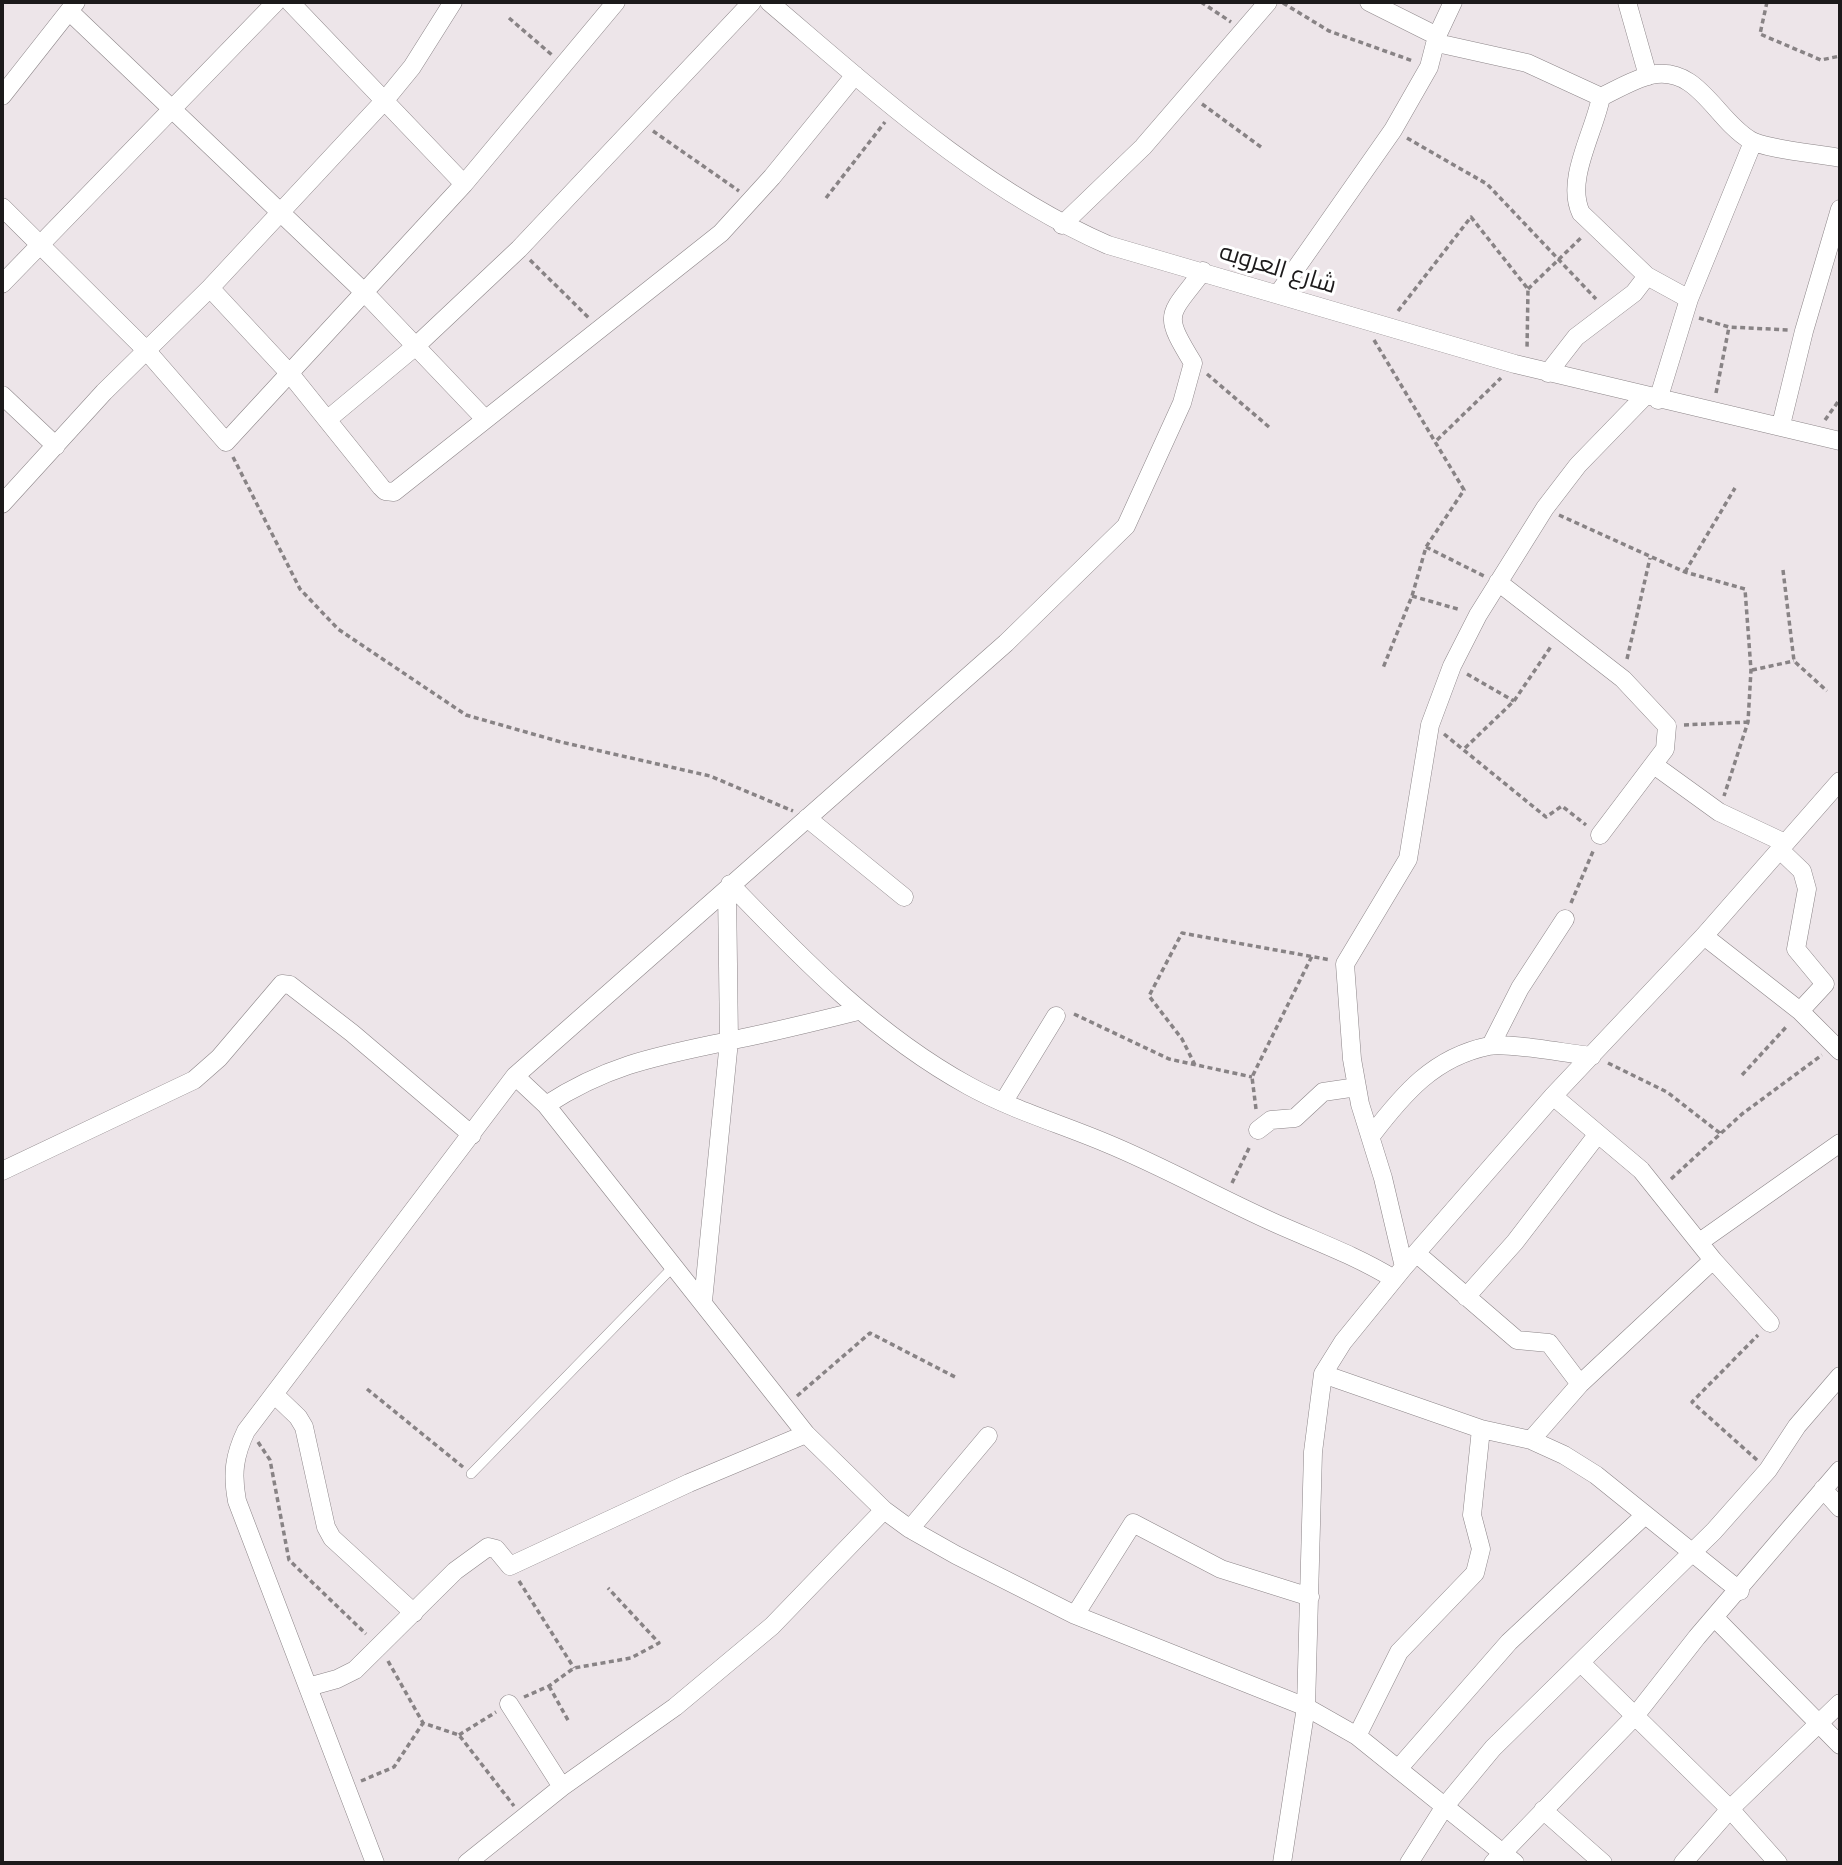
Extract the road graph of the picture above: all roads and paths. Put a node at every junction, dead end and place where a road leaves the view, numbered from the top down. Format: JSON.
{"nodes":[{"id":1,"x":276,"y":2,"type":"edge"},
{"id":2,"x":290,"y":2,"type":"edge"},
{"id":3,"x":453,"y":2,"type":"edge"},
{"id":4,"x":616,"y":2,"type":"edge"},
{"id":5,"x":752,"y":2,"type":"edge"},
{"id":6,"x":769,"y":2,"type":"edge"},
{"id":7,"x":1201,"y":2,"type":"edge"},
{"id":8,"x":1268,"y":2,"type":"edge"},
{"id":9,"x":1282,"y":2,"type":"edge"},
{"id":10,"x":1369,"y":2,"type":"edge"},
{"id":11,"x":1453,"y":2,"type":"edge"},
{"id":12,"x":1627,"y":2,"type":"edge"},
{"id":13,"x":1767,"y":2,"type":"edge"},
{"id":14,"x":73,"y":6,"type":"edge"},
{"id":15,"x":509,"y":18,"type":"dead end"},
{"id":16,"x":1243,"y":31,"type":"junction"},
{"id":17,"x":1437,"y":39,"type":"junction"},
{"id":18,"x":1840,"y":56,"type":"edge"},
{"id":19,"x":565,"y":67,"type":"junction"},
{"id":20,"x":1429,"y":67,"type":"junction"},
{"id":21,"x":855,"y":75,"type":"junction"},
{"id":22,"x":1648,"y":76,"type":"junction"},
{"id":23,"x":1189,"y":94,"type":"junction"},
{"id":24,"x":2,"y":96,"type":"edge"},
{"id":25,"x":1601,"y":97,"type":"junction"},
{"id":26,"x":385,"y":100,"type":"junction"},
{"id":27,"x":173,"y":107,"type":"junction"},
{"id":28,"x":896,"y":108,"type":"junction"},
{"id":29,"x":638,"y":120,"type":"junction"},
{"id":30,"x":1393,"y":130,"type":"junction"},
{"id":31,"x":1753,"y":142,"type":"junction"},
{"id":32,"x":1261,"y":147,"type":"dead end"},
{"id":33,"x":1840,"y":158,"type":"edge"},
{"id":34,"x":464,"y":184,"type":"junction"},
{"id":35,"x":826,"y":198,"type":"dead end"},
{"id":36,"x":752,"y":200,"type":"junction"},
{"id":37,"x":2,"y":207,"type":"edge"},
{"id":38,"x":1840,"y":209,"type":"edge"},
{"id":39,"x":280,"y":213,"type":"junction"},
{"id":40,"x":1594,"y":224,"type":"junction"},
{"id":41,"x":1062,"y":225,"type":"junction"},
{"id":42,"x":41,"y":243,"type":"junction"},
{"id":43,"x":519,"y":249,"type":"junction"},
{"id":44,"x":1561,"y":259,"type":"junction"},
{"id":45,"x":1203,"y":271,"type":"junction"},
{"id":46,"x":1647,"y":276,"type":"junction"},
{"id":47,"x":2,"y":284,"type":"edge"},
{"id":48,"x":209,"y":288,"type":"junction"},
{"id":49,"x":1528,"y":289,"type":"junction"},
{"id":50,"x":364,"y":292,"type":"junction"},
{"id":51,"x":1278,"y":294,"type":"junction"},
{"id":52,"x":1687,"y":306,"type":"junction"},
{"id":53,"x":1607,"y":311,"type":"junction"},
{"id":54,"x":1361,"y":319,"type":"junction"},
{"id":55,"x":1386,"y":326,"type":"junction"},
{"id":56,"x":1729,"y":327,"type":"junction"},
{"id":57,"x":601,"y":330,"type":"junction"},
{"id":58,"x":1804,"y":331,"type":"junction"},
{"id":59,"x":417,"y":345,"type":"junction"},
{"id":60,"x":146,"y":350,"type":"junction"},
{"id":61,"x":1193,"y":363,"type":"junction"},
{"id":62,"x":1520,"y":366,"type":"junction"},
{"id":63,"x":1548,"y":373,"type":"junction"},
{"id":64,"x":291,"y":375,"type":"junction"},
{"id":65,"x":2,"y":395,"type":"edge"},
{"id":66,"x":1651,"y":398,"type":"junction"},
{"id":67,"x":1840,"y":399,"type":"edge"},
{"id":68,"x":1712,"y":411,"type":"junction"},
{"id":69,"x":485,"y":419,"type":"junction"},
{"id":70,"x":327,"y":420,"type":"junction"},
{"id":71,"x":1781,"y":425,"type":"junction"},
{"id":72,"x":1269,"y":427,"type":"dead end"},
{"id":73,"x":1815,"y":434,"type":"junction"},
{"id":74,"x":1437,"y":440,"type":"junction"},
{"id":75,"x":1840,"y":441,"type":"edge"},
{"id":76,"x":226,"y":442,"type":"junction"},
{"id":77,"x":56,"y":446,"type":"junction"},
{"id":78,"x":1735,"y":488,"type":"dead end"},
{"id":79,"x":2,"y":504,"type":"edge"},
{"id":80,"x":1545,"y":508,"type":"junction"},
{"id":81,"x":1426,"y":547,"type":"junction"},
{"id":82,"x":1650,"y":557,"type":"junction"},
{"id":83,"x":1783,"y":570,"type":"dead end"},
{"id":84,"x":1685,"y":572,"type":"junction"},
{"id":85,"x":1498,"y":582,"type":"junction"},
{"id":86,"x":1412,"y":596,"type":"junction"},
{"id":87,"x":1478,"y":615,"type":"junction"},
{"id":88,"x":1561,"y":631,"type":"junction"},
{"id":89,"x":1794,"y":661,"type":"junction"},
{"id":90,"x":1451,"y":666,"type":"junction"},
{"id":91,"x":1383,"y":668,"type":"dead end"},
{"id":92,"x":1751,"y":670,"type":"junction"},
{"id":93,"x":1623,"y":679,"type":"junction"},
{"id":94,"x":1826,"y":691,"type":"dead end"},
{"id":95,"x":1514,"y":701,"type":"junction"},
{"id":96,"x":1748,"y":722,"type":"junction"},
{"id":97,"x":1430,"y":726,"type":"junction"},
{"id":98,"x":1667,"y":726,"type":"junction"},
{"id":99,"x":1464,"y":748,"type":"junction"},
{"id":100,"x":1654,"y":765,"type":"junction"},
{"id":101,"x":1840,"y":781,"type":"edge"},
{"id":102,"x":1719,"y":812,"type":"junction"},
{"id":103,"x":807,"y":818,"type":"junction"},
{"id":104,"x":1600,"y":835,"type":"junction"},
{"id":105,"x":1783,"y":846,"type":"junction"},
{"id":106,"x":729,"y":887,"type":"junction"},
{"id":107,"x":904,"y":897,"type":"dead end"},
{"id":108,"x":1565,"y":919,"type":"joint"},
{"id":109,"x":1704,"y":936,"type":"junction"},
{"id":110,"x":1313,"y":955,"type":"junction"},
{"id":111,"x":1345,"y":964,"type":"junction"},
{"id":112,"x":858,"y":1011,"type":"junction"},
{"id":113,"x":1800,"y":1011,"type":"junction"},
{"id":114,"x":1056,"y":1016,"type":"joint"},
{"id":115,"x":729,"y":1041,"type":"junction"},
{"id":116,"x":1491,"y":1045,"type":"junction"},
{"id":117,"x":1837,"y":1048,"type":"edge"},
{"id":118,"x":1592,"y":1056,"type":"junction"},
{"id":119,"x":1195,"y":1065,"type":"junction"},
{"id":120,"x":1742,"y":1075,"type":"dead end"},
{"id":121,"x":515,"y":1076,"type":"junction"},
{"id":122,"x":1357,"y":1087,"type":"junction"},
{"id":123,"x":1553,"y":1096,"type":"junction"},
{"id":124,"x":1004,"y":1101,"type":"junction"},
{"id":125,"x":547,"y":1105,"type":"junction"},
{"id":126,"x":1258,"y":1130,"type":"dead end"},
{"id":127,"x":1721,"y":1134,"type":"junction"},
{"id":128,"x":472,"y":1135,"type":"junction"},
{"id":129,"x":1597,"y":1135,"type":"junction"},
{"id":130,"x":1371,"y":1136,"type":"junction"},
{"id":131,"x":1840,"y":1143,"type":"edge"},
{"id":132,"x":2,"y":1171,"type":"edge"},
{"id":133,"x":1659,"y":1189,"type":"junction"},
{"id":134,"x":1701,"y":1241,"type":"junction"},
{"id":135,"x":1416,"y":1253,"type":"junction"},
{"id":136,"x":1713,"y":1260,"type":"junction"},
{"id":137,"x":675,"y":1265,"type":"junction"},
{"id":138,"x":1399,"y":1273,"type":"junction"},
{"id":139,"x":1466,"y":1297,"type":"junction"},
{"id":140,"x":703,"y":1301,"type":"junction"},
{"id":141,"x":1770,"y":1323,"type":"joint"},
{"id":142,"x":1323,"y":1374,"type":"junction"},
{"id":143,"x":1840,"y":1376,"type":"edge"},
{"id":144,"x":957,"y":1378,"type":"dead end"},
{"id":145,"x":1580,"y":1384,"type":"junction"},
{"id":146,"x":367,"y":1389,"type":"dead end"},
{"id":147,"x":275,"y":1395,"type":"junction"},
{"id":148,"x":785,"y":1407,"type":"junction"},
{"id":149,"x":1481,"y":1429,"type":"junction"},
{"id":150,"x":246,"y":1431,"type":"junction"},
{"id":151,"x":806,"y":1434,"type":"junction"},
{"id":152,"x":988,"y":1436,"type":"dead end"},
{"id":153,"x":1531,"y":1440,"type":"junction"},
{"id":154,"x":1768,"y":1469,"type":"junction"},
{"id":155,"x":1840,"y":1470,"type":"edge"},
{"id":156,"x":471,"y":1474,"type":"joint"},
{"id":157,"x":1824,"y":1489,"type":"junction"},
{"id":158,"x":1840,"y":1508,"type":"edge"},
{"id":159,"x":884,"y":1510,"type":"junction"},
{"id":160,"x":1646,"y":1515,"type":"junction"},
{"id":161,"x":910,"y":1529,"type":"junction"},
{"id":162,"x":1691,"y":1554,"type":"junction"},
{"id":163,"x":510,"y":1566,"type":"junction"},
{"id":164,"x":608,"y":1588,"type":"dead end"},
{"id":165,"x":1740,"y":1591,"type":"junction"},
{"id":166,"x":1310,"y":1597,"type":"junction"},
{"id":167,"x":414,"y":1613,"type":"junction"},
{"id":168,"x":1075,"y":1615,"type":"junction"},
{"id":169,"x":1716,"y":1619,"type":"junction"},
{"id":170,"x":380,"y":1647,"type":"junction"},
{"id":171,"x":1581,"y":1663,"type":"junction"},
{"id":172,"x":574,"y":1668,"type":"junction"},
{"id":173,"x":549,"y":1686,"type":"junction"},
{"id":174,"x":308,"y":1687,"type":"junction"},
{"id":175,"x":1840,"y":1703,"type":"edge"},
{"id":176,"x":509,"y":1704,"type":"junction"},
{"id":177,"x":1306,"y":1707,"type":"junction"},
{"id":178,"x":1635,"y":1716,"type":"junction"},
{"id":179,"x":569,"y":1722,"type":"dead end"},
{"id":180,"x":423,"y":1723,"type":"junction"},
{"id":181,"x":1819,"y":1723,"type":"junction"},
{"id":182,"x":459,"y":1735,"type":"junction"},
{"id":183,"x":1357,"y":1736,"type":"junction"},
{"id":184,"x":1840,"y":1745,"type":"edge"},
{"id":185,"x":1398,"y":1769,"type":"junction"},
{"id":186,"x":345,"y":1787,"type":"junction"},
{"id":187,"x":562,"y":1787,"type":"junction"},
{"id":188,"x":1445,"y":1805,"type":"junction"},
{"id":189,"x":1544,"y":1810,"type":"junction"},
{"id":190,"x":1730,"y":1810,"type":"junction"},
{"id":191,"x":523,"y":1818,"type":"junction"},
{"id":192,"x":1503,"y":1859,"type":"edge"},
{"id":193,"x":375,"y":1863,"type":"edge"},
{"id":194,"x":467,"y":1863,"type":"edge"},
{"id":195,"x":1282,"y":1863,"type":"edge"},
{"id":196,"x":1409,"y":1863,"type":"edge"},
{"id":197,"x":1603,"y":1863,"type":"edge"},
{"id":198,"x":1683,"y":1863,"type":"edge"},
{"id":199,"x":1778,"y":1863,"type":"edge"}],
"edges":[{"from":1,"to":27,"type":"street"},
{"from":2,"to":26,"type":"street"},
{"from":3,"to":26,"type":"street"},
{"from":4,"to":19,"type":"street"},
{"from":5,"to":29,"type":"street"},
{"from":6,"to":21,"type":"street","name":"شارع العروبه"},
{"from":7,"to":16,"type":"path"},
{"from":8,"to":16,"type":"street"},
{"from":9,"to":20,"type":"path"},
{"from":10,"to":17,"type":"street"},
{"from":11,"to":17,"type":"street"},
{"from":12,"to":22,"type":"street"},
{"from":13,"to":18,"type":"path"},
{"from":14,"to":24,"type":"street"},
{"from":14,"to":27,"type":"street"},
{"from":15,"to":19,"type":"path"},
{"from":16,"to":23,"type":"street"},
{"from":17,"to":20,"type":"street"},
{"from":17,"to":25,"type":"street"},
{"from":19,"to":34,"type":"street"},
{"from":20,"to":30,"type":"street"},
{"from":21,"to":28,"type":"street","name":"شارع العروبه"},
{"from":21,"to":36,"type":"street"},
{"from":22,"to":25,"type":"street"},
{"from":22,"to":31,"type":"street"},
{"from":23,"to":32,"type":"path"},
{"from":23,"to":41,"type":"street"},
{"from":25,"to":40,"type":"street"},
{"from":26,"to":34,"type":"street"},
{"from":26,"to":39,"type":"street"},
{"from":27,"to":39,"type":"street"},
{"from":27,"to":42,"type":"street"},
{"from":28,"to":35,"type":"path"},
{"from":28,"to":41,"type":"street","name":"شارع العروبه"},
{"from":29,"to":36,"type":"path"},
{"from":29,"to":43,"type":"street"},
{"from":30,"to":44,"type":"path"},
{"from":30,"to":51,"type":"street"},
{"from":31,"to":33,"type":"street"},
{"from":31,"to":52,"type":"street"},
{"from":34,"to":50,"type":"street"},
{"from":36,"to":57,"type":"street"},
{"from":37,"to":42,"type":"street"},
{"from":38,"to":58,"type":"street"},
{"from":39,"to":48,"type":"street"},
{"from":39,"to":50,"type":"street"},
{"from":40,"to":44,"type":"path"},
{"from":40,"to":46,"type":"street"},
{"from":41,"to":45,"type":"street","name":"شارع العروبه"},
{"from":42,"to":47,"type":"street"},
{"from":42,"to":60,"type":"street"},
{"from":43,"to":57,"type":"path"},
{"from":43,"to":59,"type":"street"},
{"from":44,"to":49,"type":"path"},
{"from":44,"to":53,"type":"path"},
{"from":45,"to":51,"type":"street","name":"شارع العروبه"},
{"from":45,"to":61,"type":"street"},
{"from":46,"to":52,"type":"street"},
{"from":46,"to":53,"type":"street"},
{"from":48,"to":60,"type":"street"},
{"from":48,"to":64,"type":"street"},
{"from":49,"to":55,"type":"path"},
{"from":49,"to":62,"type":"path"},
{"from":50,"to":59,"type":"street"},
{"from":50,"to":64,"type":"street"},
{"from":51,"to":54,"type":"street","name":"شارع العروبه"},
{"from":52,"to":56,"type":"path"},
{"from":52,"to":66,"type":"street"},
{"from":53,"to":63,"type":"street"},
{"from":54,"to":55,"type":"street","name":"شارع العروبه"},
{"from":54,"to":74,"type":"path"},
{"from":55,"to":62,"type":"street","name":"شارع العروبه"},
{"from":56,"to":58,"type":"path"},
{"from":56,"to":68,"type":"path"},
{"from":57,"to":69,"type":"street"},
{"from":58,"to":71,"type":"street"},
{"from":59,"to":69,"type":"street"},
{"from":59,"to":70,"type":"street"},
{"from":60,"to":76,"type":"street"},
{"from":60,"to":77,"type":"street"},
{"from":61,"to":72,"type":"path"},
{"from":61,"to":103,"type":"street"},
{"from":62,"to":63,"type":"street","name":"شارع العروبه"},
{"from":62,"to":74,"type":"path"},
{"from":63,"to":66,"type":"street","name":"شارع العروبه"},
{"from":64,"to":70,"type":"street"},
{"from":64,"to":76,"type":"street"},
{"from":65,"to":77,"type":"street"},
{"from":66,"to":68,"type":"street","name":"شارع العروبه"},
{"from":66,"to":80,"type":"street"},
{"from":67,"to":73,"type":"path"},
{"from":68,"to":71,"type":"street","name":"شارع العروبه"},
{"from":69,"to":70,"type":"street"},
{"from":71,"to":73,"type":"street","name":"شارع العروبه"},
{"from":73,"to":75,"type":"street","name":"شارع العروبه"},
{"from":74,"to":81,"type":"path"},
{"from":76,"to":103,"type":"path"},
{"from":77,"to":79,"type":"street"},
{"from":78,"to":84,"type":"path"},
{"from":80,"to":82,"type":"path"},
{"from":80,"to":85,"type":"street"},
{"from":81,"to":85,"type":"path"},
{"from":81,"to":86,"type":"path"},
{"from":82,"to":84,"type":"path"},
{"from":82,"to":93,"type":"path"},
{"from":83,"to":89,"type":"path"},
{"from":84,"to":92,"type":"path"},
{"from":85,"to":87,"type":"street"},
{"from":85,"to":88,"type":"street"},
{"from":86,"to":87,"type":"path"},
{"from":86,"to":91,"type":"path"},
{"from":87,"to":90,"type":"street"},
{"from":88,"to":93,"type":"street"},
{"from":88,"to":95,"type":"path"},
{"from":89,"to":92,"type":"path"},
{"from":89,"to":94,"type":"path"},
{"from":90,"to":95,"type":"path"},
{"from":90,"to":97,"type":"street"},
{"from":92,"to":96,"type":"path"},
{"from":93,"to":98,"type":"street"},
{"from":95,"to":99,"type":"path"},
{"from":96,"to":98,"type":"path"},
{"from":96,"to":102,"type":"path"},
{"from":97,"to":99,"type":"path"},
{"from":97,"to":111,"type":"street"},
{"from":98,"to":100,"type":"street"},
{"from":99,"to":104,"type":"path"},
{"from":100,"to":102,"type":"street"},
{"from":100,"to":104,"type":"street"},
{"from":101,"to":105,"type":"street"},
{"from":102,"to":105,"type":"street"},
{"from":103,"to":106,"type":"street"},
{"from":103,"to":107,"type":"street"},
{"from":104,"to":108,"type":"path"},
{"from":105,"to":109,"type":"street"},
{"from":105,"to":113,"type":"street"},
{"from":106,"to":112,"type":"street"},
{"from":106,"to":115,"type":"street"},
{"from":106,"to":121,"type":"street"},
{"from":108,"to":116,"type":"street"},
{"from":109,"to":113,"type":"street"},
{"from":109,"to":118,"type":"street"},
{"from":110,"to":111,"type":"path"},
{"from":110,"to":119,"type":"path"},
{"from":110,"to":119,"type":"path"},
{"from":111,"to":122,"type":"street"},
{"from":112,"to":115,"type":"street"},
{"from":112,"to":124,"type":"street"},
{"from":113,"to":117,"type":"street"},
{"from":113,"to":120,"type":"path"},
{"from":114,"to":119,"type":"path"},
{"from":114,"to":124,"type":"street"},
{"from":115,"to":125,"type":"street"},
{"from":115,"to":140,"type":"street"},
{"from":116,"to":118,"type":"street"},
{"from":116,"to":130,"type":"street"},
{"from":117,"to":127,"type":"path"},
{"from":118,"to":123,"type":"street"},
{"from":118,"to":127,"type":"path"},
{"from":121,"to":125,"type":"street"},
{"from":121,"to":128,"type":"street"},
{"from":122,"to":126,"type":"street"},
{"from":122,"to":130,"type":"street"},
{"from":123,"to":129,"type":"street"},
{"from":123,"to":135,"type":"street"},
{"from":124,"to":138,"type":"street"},
{"from":125,"to":137,"type":"street"},
{"from":127,"to":133,"type":"path"},
{"from":128,"to":132,"type":"street"},
{"from":128,"to":147,"type":"street"},
{"from":129,"to":133,"type":"street"},
{"from":129,"to":139,"type":"street"},
{"from":130,"to":138,"type":"street"},
{"from":131,"to":134,"type":"street"},
{"from":133,"to":134,"type":"street"},
{"from":134,"to":136,"type":"street"},
{"from":135,"to":138,"type":"street"},
{"from":135,"to":139,"type":"street"},
{"from":136,"to":141,"type":"street"},
{"from":136,"to":145,"type":"street"},
{"from":137,"to":140,"type":"street"},
{"from":137,"to":156,"type":"lane"},
{"from":138,"to":142,"type":"street"},
{"from":139,"to":145,"type":"street"},
{"from":140,"to":148,"type":"street"},
{"from":141,"to":154,"type":"path"},
{"from":142,"to":149,"type":"street"},
{"from":142,"to":166,"type":"street"},
{"from":143,"to":154,"type":"street"},
{"from":144,"to":148,"type":"path"},
{"from":145,"to":153,"type":"street"},
{"from":146,"to":156,"type":"path"},
{"from":147,"to":150,"type":"street"},
{"from":147,"to":167,"type":"street"},
{"from":148,"to":151,"type":"street"},
{"from":149,"to":153,"type":"street"},
{"from":149,"to":183,"type":"street"},
{"from":150,"to":170,"type":"path"},
{"from":150,"to":174,"type":"street"},
{"from":151,"to":159,"type":"street"},
{"from":151,"to":163,"type":"street"},
{"from":152,"to":161,"type":"street"},
{"from":153,"to":160,"type":"street"},
{"from":154,"to":162,"type":"street"},
{"from":155,"to":157,"type":"street"},
{"from":157,"to":158,"type":"street"},
{"from":157,"to":165,"type":"street"},
{"from":159,"to":161,"type":"street"},
{"from":159,"to":187,"type":"street"},
{"from":160,"to":162,"type":"street"},
{"from":160,"to":185,"type":"street"},
{"from":161,"to":168,"type":"street"},
{"from":162,"to":165,"type":"street"},
{"from":162,"to":171,"type":"street"},
{"from":163,"to":167,"type":"street"},
{"from":163,"to":172,"type":"path"},
{"from":164,"to":172,"type":"path"},
{"from":165,"to":169,"type":"street"},
{"from":166,"to":168,"type":"street"},
{"from":166,"to":177,"type":"street"},
{"from":167,"to":170,"type":"street"},
{"from":168,"to":177,"type":"street"},
{"from":169,"to":178,"type":"street"},
{"from":169,"to":181,"type":"street"},
{"from":170,"to":174,"type":"street"},
{"from":170,"to":180,"type":"path"},
{"from":171,"to":178,"type":"street"},
{"from":171,"to":188,"type":"street"},
{"from":172,"to":173,"type":"path"},
{"from":173,"to":176,"type":"path"},
{"from":173,"to":179,"type":"path"},
{"from":174,"to":186,"type":"street"},
{"from":175,"to":181,"type":"street"},
{"from":176,"to":182,"type":"path"},
{"from":176,"to":187,"type":"street"},
{"from":177,"to":183,"type":"street"},
{"from":177,"to":195,"type":"street"},
{"from":178,"to":189,"type":"street"},
{"from":178,"to":190,"type":"street"},
{"from":180,"to":182,"type":"path"},
{"from":180,"to":186,"type":"path"},
{"from":181,"to":184,"type":"street"},
{"from":181,"to":190,"type":"street"},
{"from":182,"to":191,"type":"path"},
{"from":183,"to":185,"type":"street"},
{"from":185,"to":188,"type":"street"},
{"from":186,"to":193,"type":"street"},
{"from":187,"to":191,"type":"street"},
{"from":188,"to":192,"type":"street"},
{"from":188,"to":196,"type":"street"},
{"from":189,"to":192,"type":"street"},
{"from":189,"to":197,"type":"street"},
{"from":190,"to":198,"type":"street"},
{"from":190,"to":199,"type":"street"},
{"from":191,"to":194,"type":"street"}]}
